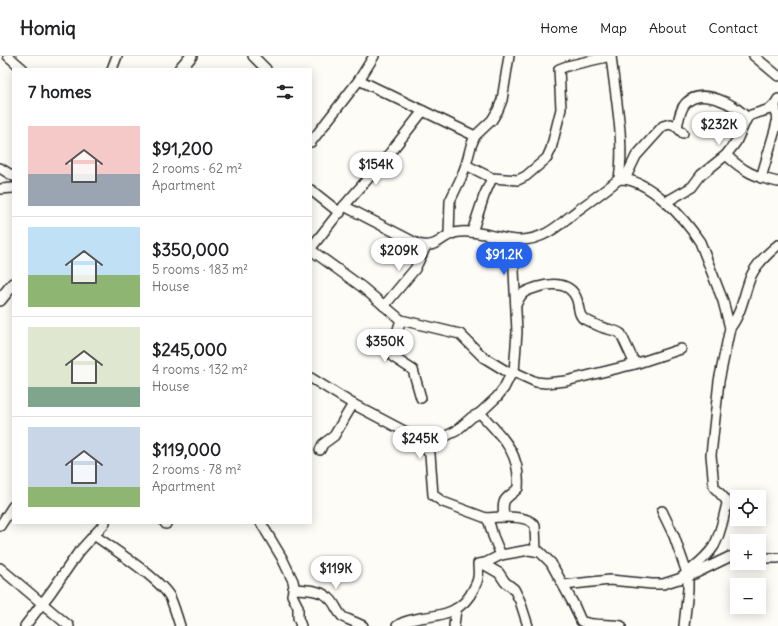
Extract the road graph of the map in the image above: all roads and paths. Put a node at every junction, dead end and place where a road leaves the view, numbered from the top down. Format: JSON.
{"nodes":[{"id":1,"x":8,"y":56,"type":"edge"},
{"id":2,"x":117,"y":56,"type":"edge"},
{"id":3,"x":191,"y":56,"type":"edge"},
{"id":4,"x":253,"y":56,"type":"edge"},
{"id":5,"x":374,"y":56,"type":"edge"},
{"id":6,"x":509,"y":56,"type":"edge"},
{"id":7,"x":611,"y":56,"type":"edge"},
{"id":8,"x":754,"y":56,"type":"edge"},
{"id":9,"x":22,"y":68,"type":"edge"},
{"id":10,"x":112,"y":68,"type":"edge"},
{"id":11,"x":181,"y":68,"type":"edge"},
{"id":12,"x":265,"y":68,"type":"edge"},
{"id":13,"x":778,"y":76,"type":"edge"},
{"id":14,"x":359,"y":80,"type":"junction"},
{"id":15,"x":777,"y":102,"type":"edge"},
{"id":16,"x":423,"y":111,"type":"junction"},
{"id":17,"x":748,"y":118,"type":"junction"},
{"id":18,"x":475,"y":136,"type":"junction"},
{"id":19,"x":312,"y":141,"type":"edge"},
{"id":20,"x":726,"y":155,"type":"junction"},
{"id":21,"x":466,"y":165,"type":"junction"},
{"id":22,"x":0,"y":168,"type":"edge"},
{"id":23,"x":12,"y":175,"type":"edge"},
{"id":24,"x":492,"y":178,"type":"junction"},
{"id":25,"x":761,"y":178,"type":"junction"},
{"id":26,"x":622,"y":179,"type":"junction"},
{"id":27,"x":778,"y":182,"type":"edge"},
{"id":28,"x":12,"y":188,"type":"edge"},
{"id":29,"x":0,"y":189,"type":"edge"},
{"id":30,"x":312,"y":191,"type":"edge"},
{"id":31,"x":666,"y":202,"type":"junction"},
{"id":32,"x":342,"y":209,"type":"junction"},
{"id":33,"x":472,"y":232,"type":"junction"},
{"id":34,"x":449,"y":235,"type":"junction"},
{"id":35,"x":514,"y":240,"type":"junction"},
{"id":36,"x":778,"y":245,"type":"edge"},
{"id":37,"x":312,"y":246,"type":"edge"},
{"id":38,"x":426,"y":246,"type":"junction"},
{"id":39,"x":12,"y":285,"type":"edge"},
{"id":40,"x":0,"y":300,"type":"edge"},
{"id":41,"x":516,"y":303,"type":"junction"},
{"id":42,"x":384,"y":306,"type":"junction"},
{"id":43,"x":401,"y":320,"type":"junction"},
{"id":44,"x":730,"y":328,"type":"junction"},
{"id":45,"x":681,"y":349,"type":"dead end"},
{"id":46,"x":635,"y":364,"type":"junction"},
{"id":47,"x":512,"y":373,"type":"junction"},
{"id":48,"x":312,"y":379,"type":"edge"},
{"id":49,"x":421,"y":398,"type":"dead end"},
{"id":50,"x":353,"y":404,"type":"junction"},
{"id":51,"x":480,"y":413,"type":"junction"},
{"id":52,"x":424,"y":447,"type":"junction"},
{"id":53,"x":320,"y":450,"type":"dead end"},
{"id":54,"x":12,"y":508,"type":"edge"},
{"id":55,"x":662,"y":510,"type":"dead end"},
{"id":56,"x":504,"y":517,"type":"junction"},
{"id":57,"x":486,"y":518,"type":"junction"},
{"id":58,"x":104,"y":524,"type":"edge"},
{"id":59,"x":262,"y":524,"type":"edge"},
{"id":60,"x":0,"y":526,"type":"edge"},
{"id":61,"x":94,"y":535,"type":"junction"},
{"id":62,"x":536,"y":551,"type":"junction"},
{"id":63,"x":501,"y":555,"type":"junction"},
{"id":64,"x":730,"y":557,"type":"edge"},
{"id":65,"x":766,"y":558,"type":"edge"},
{"id":66,"x":778,"y":558,"type":"edge"},
{"id":67,"x":488,"y":566,"type":"junction"},
{"id":68,"x":0,"y":568,"type":"edge"},
{"id":69,"x":685,"y":576,"type":"junction"},
{"id":70,"x":564,"y":586,"type":"junction"},
{"id":71,"x":293,"y":589,"type":"junction"},
{"id":72,"x":42,"y":604,"type":"junction"},
{"id":73,"x":456,"y":609,"type":"junction"},
{"id":74,"x":25,"y":626,"type":"edge"},
{"id":75,"x":69,"y":626,"type":"edge"},
{"id":76,"x":180,"y":626,"type":"edge"},
{"id":77,"x":301,"y":626,"type":"edge"},
{"id":78,"x":363,"y":626,"type":"edge"},
{"id":79,"x":397,"y":626,"type":"edge"},
{"id":80,"x":454,"y":626,"type":"edge"},
{"id":81,"x":528,"y":626,"type":"edge"},
{"id":82,"x":621,"y":626,"type":"edge"},
{"id":83,"x":684,"y":626,"type":"edge"}],
"edges":[{"from":1,"to":9,"type":"street"},
{"from":2,"to":10,"type":"street"},
{"from":3,"to":11,"type":"main road"},
{"from":4,"to":12,"type":"street"},
{"from":5,"to":14,"type":"street"},
{"from":6,"to":18,"type":"street"},
{"from":7,"to":24,"type":"street"},
{"from":7,"to":26,"type":"street"},
{"from":8,"to":13,"type":"street"},
{"from":14,"to":16,"type":"street"},
{"from":14,"to":19,"type":"street"},
{"from":15,"to":17,"type":"street"},
{"from":15,"to":25,"type":"street"},
{"from":16,"to":18,"type":"street"},
{"from":16,"to":32,"type":"street"},
{"from":17,"to":20,"type":"street"},
{"from":17,"to":26,"type":"street"},
{"from":18,"to":21,"type":"street"},
{"from":20,"to":25,"type":"street"},
{"from":20,"to":31,"type":"street"},
{"from":21,"to":24,"type":"street"},
{"from":21,"to":34,"type":"street"},
{"from":22,"to":23,"type":"street"},
{"from":24,"to":33,"type":"street"},
{"from":25,"to":27,"type":"street"},
{"from":26,"to":31,"type":"street"},
{"from":26,"to":35,"type":"street"},
{"from":28,"to":29,"type":"street"},
{"from":30,"to":32,"type":"street"},
{"from":31,"to":44,"type":"street"},
{"from":32,"to":37,"type":"street"},
{"from":32,"to":38,"type":"street"},
{"from":33,"to":34,"type":"street"},
{"from":33,"to":35,"type":"street"},
{"from":34,"to":38,"type":"street"},
{"from":35,"to":41,"type":"street"},
{"from":36,"to":44,"type":"street"},
{"from":37,"to":42,"type":"street"},
{"from":38,"to":42,"type":"street"},
{"from":39,"to":40,"type":"main road"},
{"from":41,"to":46,"type":"street"},
{"from":41,"to":47,"type":"street"},
{"from":42,"to":43,"type":"street"},
{"from":43,"to":47,"type":"street"},
{"from":43,"to":49,"type":"street"},
{"from":44,"to":69,"type":"street"},
{"from":45,"to":46,"type":"street"},
{"from":46,"to":47,"type":"street"},
{"from":47,"to":51,"type":"street"},
{"from":48,"to":50,"type":"street"},
{"from":50,"to":52,"type":"street"},
{"from":50,"to":53,"type":"street"},
{"from":51,"to":52,"type":"street"},
{"from":51,"to":56,"type":"street"},
{"from":52,"to":57,"type":"street"},
{"from":54,"to":60,"type":"street"},
{"from":55,"to":69,"type":"street"},
{"from":56,"to":57,"type":"street"},
{"from":56,"to":62,"type":"street"},
{"from":57,"to":63,"type":"street"},
{"from":58,"to":61,"type":"street"},
{"from":59,"to":71,"type":"street"},
{"from":61,"to":72,"type":"street"},
{"from":61,"to":76,"type":"street"},
{"from":62,"to":63,"type":"street"},
{"from":62,"to":70,"type":"street"},
{"from":63,"to":67,"type":"street"},
{"from":64,"to":69,"type":"street"},
{"from":65,"to":66,"type":"street"},
{"from":67,"to":73,"type":"street"},
{"from":67,"to":81,"type":"street"},
{"from":68,"to":72,"type":"street"},
{"from":69,"to":70,"type":"street"},
{"from":69,"to":83,"type":"street"},
{"from":70,"to":82,"type":"street"},
{"from":71,"to":77,"type":"street"},
{"from":71,"to":78,"type":"street"},
{"from":72,"to":74,"type":"street"},
{"from":72,"to":75,"type":"street"},
{"from":73,"to":79,"type":"street"},
{"from":73,"to":80,"type":"street"}]}
